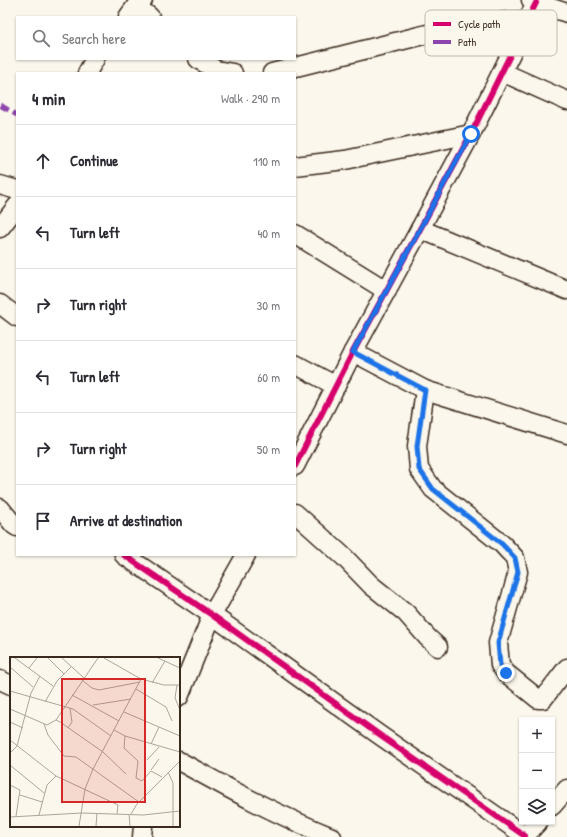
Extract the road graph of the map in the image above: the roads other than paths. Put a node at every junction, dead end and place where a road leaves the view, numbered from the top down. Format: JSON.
{"nodes":[{"id":1,"x":533,"y":2,"type":"edge"},
{"id":2,"x":567,"y":13,"type":"edge"},
{"id":3,"x":425,"y":35,"type":"edge"},
{"id":4,"x":510,"y":56,"type":"edge"},
{"id":5,"x":94,"y":60,"type":"edge"},
{"id":6,"x":200,"y":60,"type":"edge"},
{"id":7,"x":88,"y":72,"type":"edge"},
{"id":8,"x":227,"y":72,"type":"edge"},
{"id":9,"x":276,"y":72,"type":"edge"},
{"id":10,"x":502,"y":72,"type":"junction"},
{"id":11,"x":567,"y":100,"type":"edge"},
{"id":12,"x":471,"y":134,"type":"junction"},
{"id":13,"x":296,"y":166,"type":"edge"},
{"id":14,"x":0,"y":186,"type":"edge"},
{"id":15,"x":16,"y":190,"type":"edge"},
{"id":16,"x":16,"y":207,"type":"edge"},
{"id":17,"x":0,"y":228,"type":"edge"},
{"id":18,"x":420,"y":229,"type":"junction"},
{"id":19,"x":296,"y":235,"type":"edge"},
{"id":20,"x":567,"y":290,"type":"edge"},
{"id":21,"x":387,"y":291,"type":"junction"},
{"id":22,"x":0,"y":304,"type":"edge"},
{"id":23,"x":16,"y":316,"type":"edge"},
{"id":24,"x":353,"y":352,"type":"junction"},
{"id":25,"x":296,"y":365,"type":"edge"},
{"id":26,"x":336,"y":386,"type":"junction"},
{"id":27,"x":425,"y":390,"type":"junction"},
{"id":28,"x":567,"y":434,"type":"edge"},
{"id":29,"x":296,"y":464,"type":"edge"},
{"id":30,"x":0,"y":508,"type":"edge"},
{"id":31,"x":296,"y":514,"type":"edge"},
{"id":32,"x":16,"y":526,"type":"edge"},
{"id":33,"x":125,"y":556,"type":"edge"},
{"id":34,"x":245,"y":556,"type":"edge"},
{"id":35,"x":212,"y":615,"type":"junction"},
{"id":36,"x":438,"y":647,"type":"dead end"},
{"id":37,"x":567,"y":668,"type":"edge"},
{"id":38,"x":0,"y":680,"type":"edge"},
{"id":39,"x":10,"y":685,"type":"edge"},
{"id":40,"x":180,"y":695,"type":"edge"},
{"id":41,"x":180,"y":762,"type":"edge"},
{"id":42,"x":567,"y":789,"type":"edge"},
{"id":43,"x":555,"y":803,"type":"edge"},
{"id":44,"x":535,"y":825,"type":"edge"},
{"id":45,"x":143,"y":827,"type":"edge"},
{"id":46,"x":525,"y":836,"type":"edge"},
{"id":47,"x":142,"y":837,"type":"edge"},
{"id":48,"x":332,"y":837,"type":"edge"}],
"edges":[{"from":1,"to":2,"type":"street"},
{"from":3,"to":9,"type":"street"},
{"from":4,"to":10,"type":"street"},
{"from":5,"to":7,"type":"street"},
{"from":6,"to":8,"type":"street"},
{"from":10,"to":11,"type":"street"},
{"from":10,"to":12,"type":"street"},
{"from":12,"to":13,"type":"street"},
{"from":12,"to":18,"type":"street"},
{"from":14,"to":15,"type":"street"},
{"from":16,"to":17,"type":"street"},
{"from":18,"to":20,"type":"street"},
{"from":18,"to":21,"type":"street"},
{"from":19,"to":21,"type":"street"},
{"from":21,"to":24,"type":"street"},
{"from":22,"to":23,"type":"street"},
{"from":24,"to":26,"type":"street"},
{"from":24,"to":27,"type":"street"},
{"from":25,"to":26,"type":"street"},
{"from":26,"to":29,"type":"street"},
{"from":27,"to":28,"type":"street"},
{"from":27,"to":37,"type":"street"},
{"from":30,"to":32,"type":"street"},
{"from":31,"to":36,"type":"street"},
{"from":33,"to":35,"type":"street"},
{"from":34,"to":35,"type":"street"},
{"from":35,"to":40,"type":"street"},
{"from":35,"to":46,"type":"street"},
{"from":38,"to":39,"type":"street"},
{"from":41,"to":48,"type":"street"},
{"from":42,"to":43,"type":"street"},
{"from":44,"to":46,"type":"street"},
{"from":45,"to":47,"type":"street"}]}
